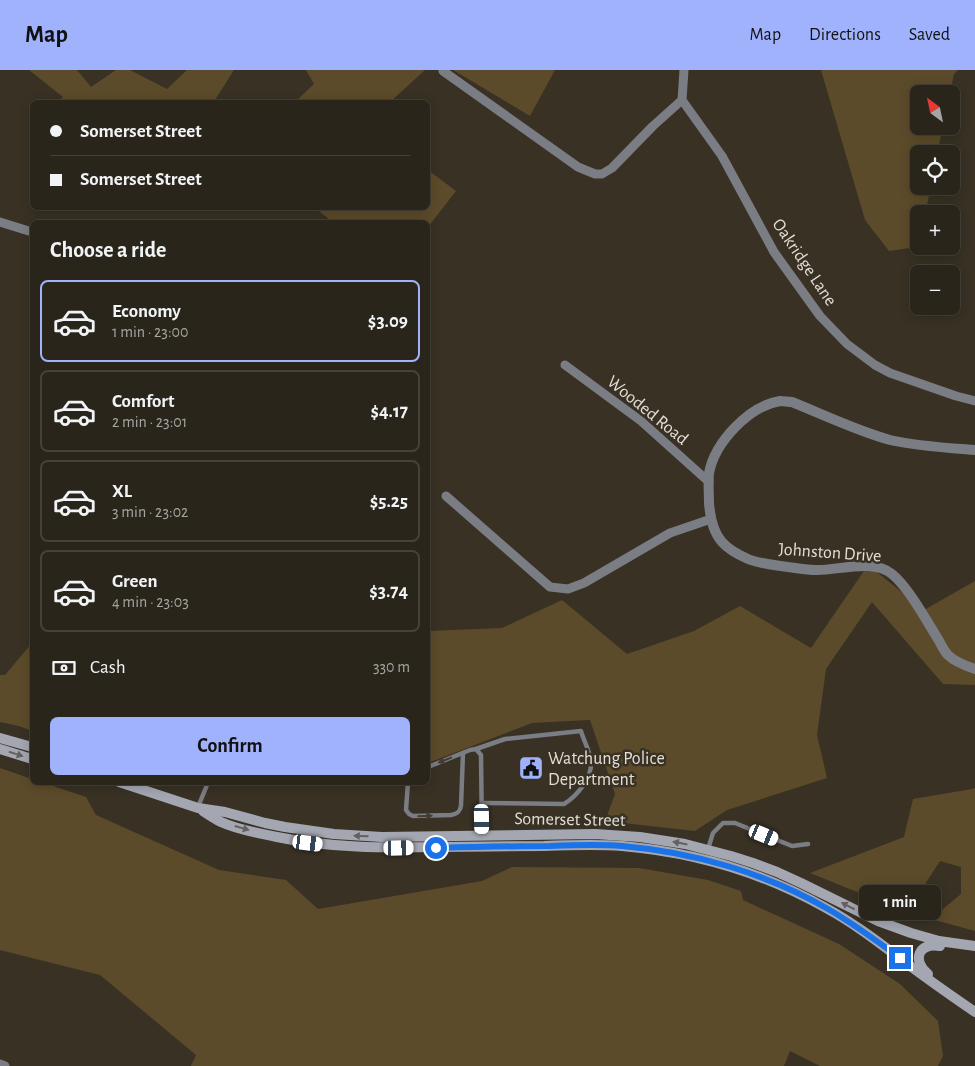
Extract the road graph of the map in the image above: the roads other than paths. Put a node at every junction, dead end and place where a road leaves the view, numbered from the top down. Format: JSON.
{"nodes":[{"id":1,"x":442,"y":70,"type":"edge"},
{"id":2,"x":684,"y":70,"type":"edge"},
{"id":3,"x":682,"y":100,"type":"junction"},
{"id":4,"x":0,"y":222,"type":"edge"},
{"id":5,"x":30,"y":231,"type":"edge"},
{"id":6,"x":565,"y":365,"type":"dead end"},
{"id":7,"x":975,"y":401,"type":"edge"},
{"id":8,"x":975,"y":450,"type":"edge"},
{"id":9,"x":709,"y":482,"type":"junction"},
{"id":10,"x":446,"y":496,"type":"dead end"},
{"id":11,"x":711,"y":519,"type":"junction"},
{"id":12,"x":975,"y":669,"type":"edge"},
{"id":13,"x":0,"y":738,"type":"edge"},
{"id":14,"x":30,"y":746,"type":"edge"},
{"id":15,"x":0,"y":749,"type":"edge"},
{"id":16,"x":476,"y":749,"type":"junction"},
{"id":17,"x":463,"y":753,"type":"junction"},
{"id":18,"x":30,"y":758,"type":"edge"},
{"id":19,"x":430,"y":766,"type":"edge"},
{"id":20,"x":128,"y":785,"type":"edge"},
{"id":21,"x":207,"y":785,"type":"edge"},
{"id":22,"x":408,"y":785,"type":"edge"},
{"id":23,"x":482,"y":803,"type":"junction"},
{"id":24,"x":198,"y":808,"type":"junction"},
{"id":25,"x":482,"y":835,"type":"junction"},
{"id":26,"x":808,"y":844,"type":"dead end"},
{"id":27,"x":482,"y":847,"type":"junction"},
{"id":28,"x":708,"y":849,"type":"junction"},
{"id":29,"x":704,"y":860,"type":"junction"},
{"id":30,"x":975,"y":947,"type":"edge"},
{"id":31,"x":951,"y":994,"type":"junction"},
{"id":32,"x":975,"y":1012,"type":"edge"},
{"id":33,"x":0,"y":1064,"type":"edge"},
{"id":34,"x":5,"y":1066,"type":"edge"}],
"edges":[{"from":1,"to":3,"type":"street"},
{"from":2,"to":3,"type":"street"},
{"from":3,"to":7,"type":"street","name":"Oakridge Lane"},
{"from":4,"to":5,"type":"street"},
{"from":6,"to":9,"type":"street","name":"Wooded Road"},
{"from":8,"to":9,"type":"street","name":"Johnston Drive"},
{"from":9,"to":11,"type":"street","name":"Johnston Drive"},
{"from":10,"to":11,"type":"street"},
{"from":11,"to":12,"type":"street","name":"Johnston Drive"},
{"from":13,"to":14,"type":"main road"},
{"from":15,"to":18,"type":"main road","one_way":true},
{"from":16,"to":17,"type":"lane"},
{"from":16,"to":23,"type":"lane"},
{"from":16,"to":23,"type":"lane"},
{"from":17,"to":19,"type":"lane","one_way":true},
{"from":22,"to":17,"type":"lane","one_way":true},
{"from":20,"to":24,"type":"main road","name":"Somerset Street"},
{"from":21,"to":24,"type":"lane"},
{"from":23,"to":25,"type":"lane"},
{"from":25,"to":24,"type":"main road","name":"Somerset Street","one_way":true},
{"from":24,"to":27,"type":"main road","name":"Somerset Street","one_way":true},
{"from":25,"to":27,"type":"lane"},
{"from":28,"to":25,"type":"main road","name":"Somerset Street","one_way":true},
{"from":26,"to":28,"type":"lane"},
{"from":27,"to":29,"type":"main road","name":"Somerset Street"},
{"from":28,"to":29,"type":"lane"},
{"from":30,"to":28,"type":"main road","name":"Somerset Street","one_way":true},
{"from":29,"to":31,"type":"main road","name":"Somerset Street"},
{"from":30,"to":31,"type":"main road"},
{"from":31,"to":32,"type":"main road","name":"Somerset Street"},
{"from":33,"to":34,"type":"street"}]}
